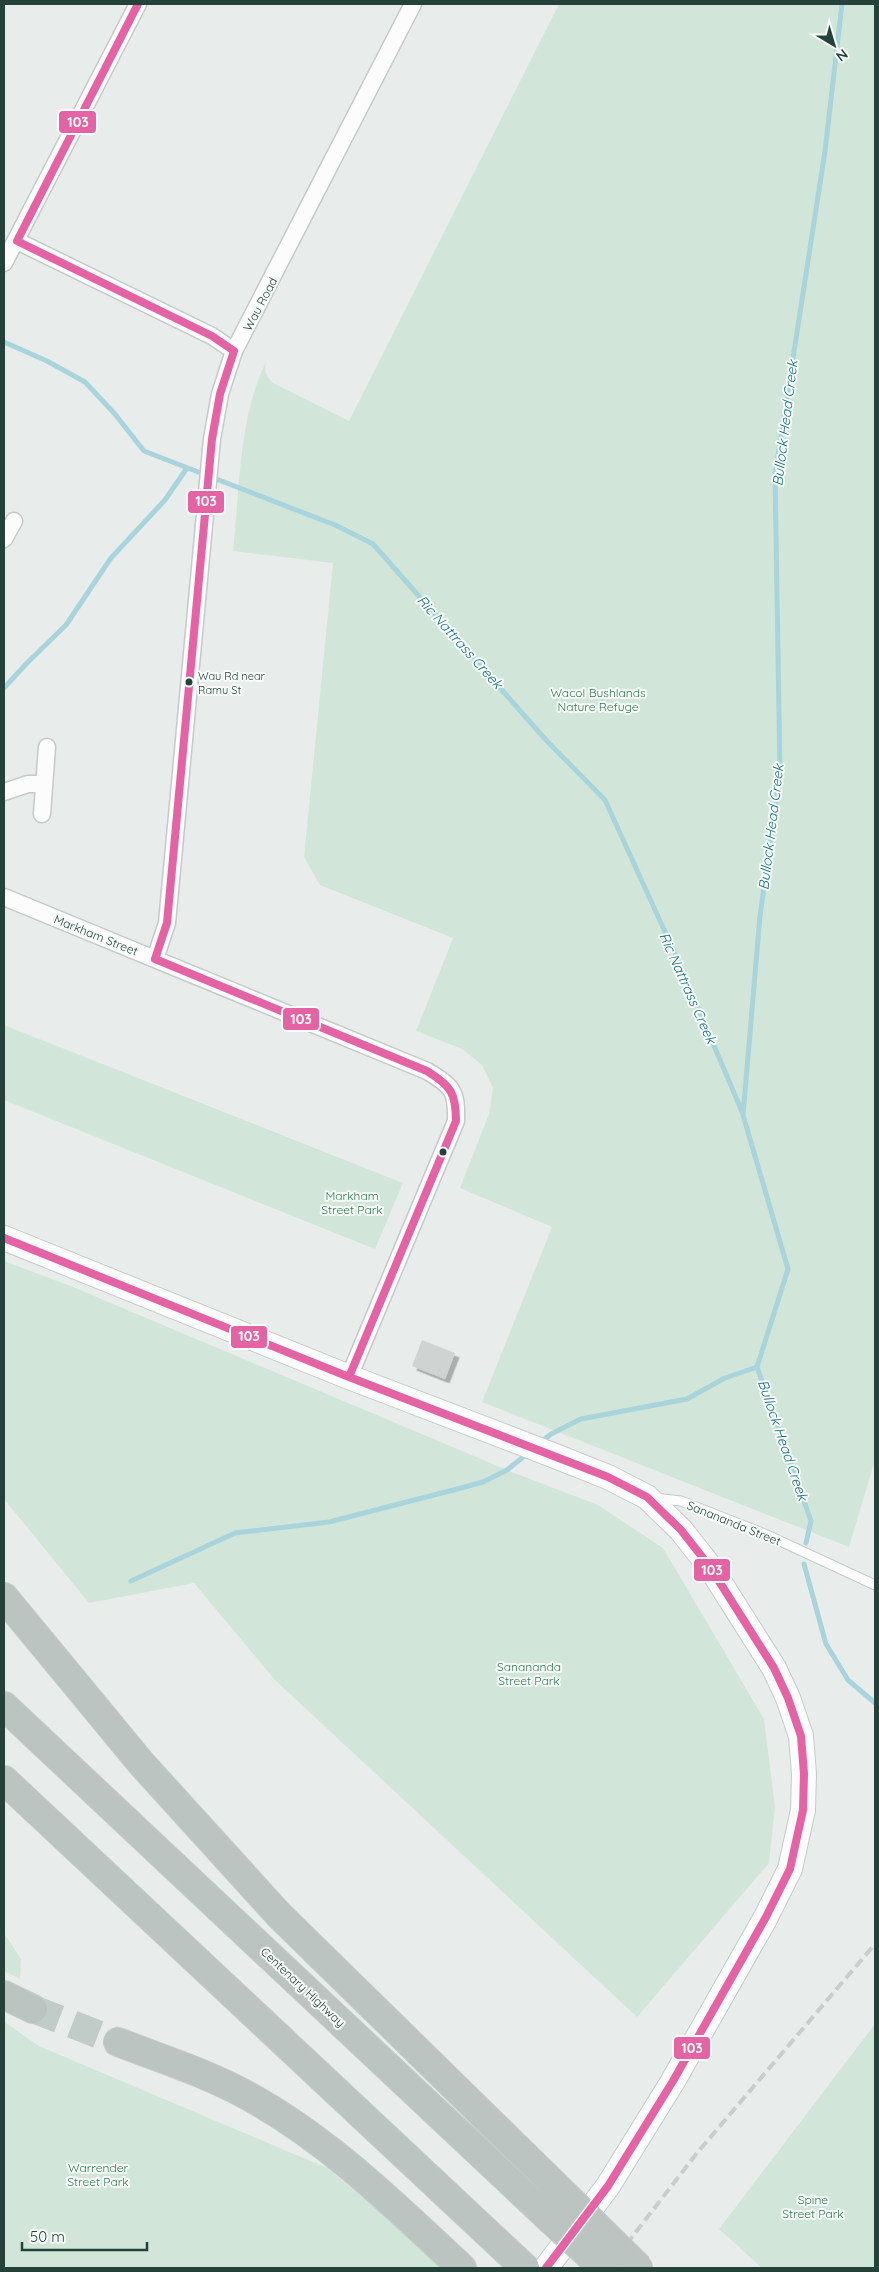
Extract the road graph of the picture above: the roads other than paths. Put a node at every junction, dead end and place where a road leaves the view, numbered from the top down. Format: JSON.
{"nodes":[{"id":1,"x":138,"y":4,"type":"edge"},
{"id":2,"x":414,"y":4,"type":"edge"},
{"id":3,"x":17,"y":241,"type":"junction"},
{"id":4,"x":4,"y":263,"type":"edge"},
{"id":5,"x":234,"y":351,"type":"junction"},
{"id":6,"x":14,"y":521,"type":"dead end"},
{"id":7,"x":4,"y":539,"type":"edge"},
{"id":8,"x":48,"y":747,"type":"dead end"},
{"id":9,"x":44,"y":784,"type":"junction"},
{"id":10,"x":4,"y":792,"type":"edge"},
{"id":11,"x":42,"y":814,"type":"dead end"},
{"id":12,"x":4,"y":897,"type":"edge"},
{"id":13,"x":155,"y":958,"type":"junction"},
{"id":14,"x":4,"y":1238,"type":"edge"},
{"id":15,"x":350,"y":1378,"type":"junction"},
{"id":16,"x":647,"y":1496,"type":"junction"},
{"id":17,"x":875,"y":1585,"type":"edge"},
{"id":18,"x":4,"y":1597,"type":"edge"},
{"id":19,"x":4,"y":1706,"type":"edge"},
{"id":20,"x":4,"y":1780,"type":"edge"},
{"id":21,"x":4,"y":1995,"type":"edge"},
{"id":22,"x":33,"y":2009,"type":"tunnel mouth"},
{"id":23,"x":118,"y":2042,"type":"tunnel mouth"},
{"id":24,"x":522,"y":2265,"type":"edge"},
{"id":25,"x":462,"y":2268,"type":"edge"},
{"id":26,"x":546,"y":2268,"type":"edge"},
{"id":27,"x":603,"y":2268,"type":"edge"},
{"id":28,"x":639,"y":2268,"type":"edge"}],
"edges":[{"from":1,"to":3,"type":"street"},
{"from":2,"to":5,"type":"street","name":"Wau Road"},
{"from":3,"to":4,"type":"street"},
{"from":3,"to":5,"type":"street"},
{"from":5,"to":13,"type":"street","name":"Wau Road"},
{"from":6,"to":7,"type":"street"},
{"from":8,"to":9,"type":"street"},
{"from":9,"to":10,"type":"street"},
{"from":9,"to":11,"type":"street"},
{"from":12,"to":13,"type":"street","name":"Markham Street"},
{"from":13,"to":15,"type":"street","name":"Markham Street"},
{"from":14,"to":15,"type":"street","name":"Sanananda Street"},
{"from":15,"to":16,"type":"street","name":"Sanananda Street"},
{"from":16,"to":17,"type":"lane","name":"Sanananda Street"},
{"from":16,"to":26,"type":"street"},
{"from":18,"to":28,"type":"highway","bridge":true},
{"from":19,"to":27,"type":"highway","name":"Centenary Highway","bridge":true},
{"from":20,"to":24,"type":"highway"},
{"from":21,"to":22,"type":"highway"},
{"from":23,"to":25,"type":"highway"}]}
